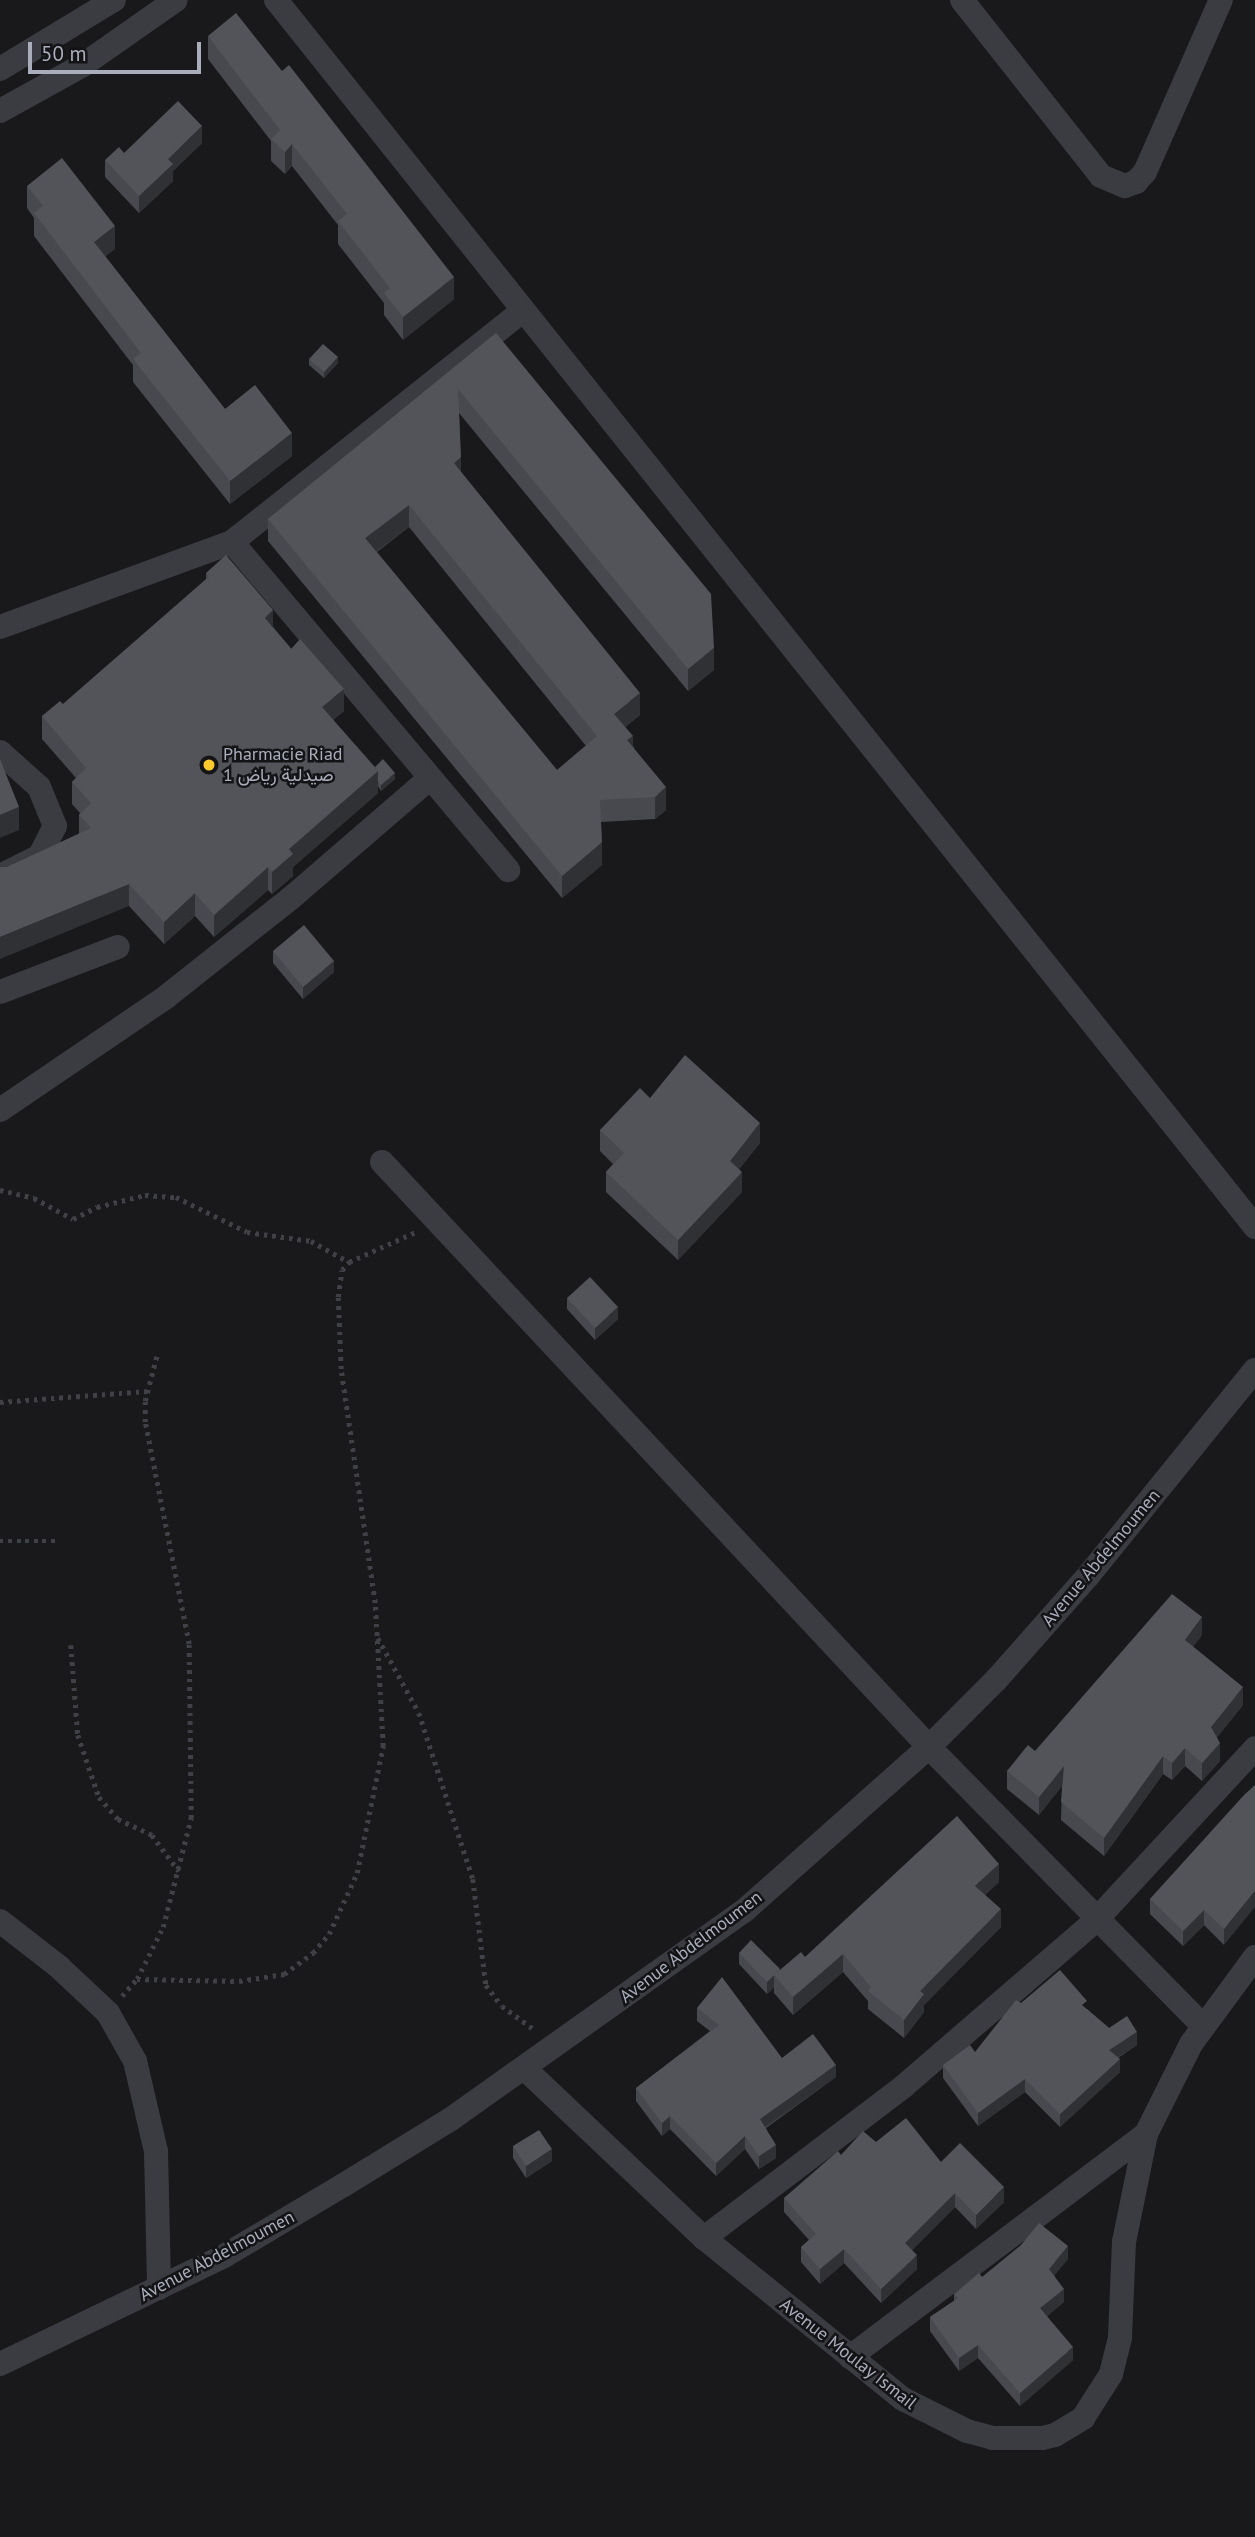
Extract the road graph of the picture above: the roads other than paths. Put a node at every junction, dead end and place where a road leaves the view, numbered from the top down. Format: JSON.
{"nodes":[{"id":1,"x":114,"y":0,"type":"edge"},
{"id":2,"x":176,"y":0,"type":"edge"},
{"id":3,"x":276,"y":0,"type":"edge"},
{"id":4,"x":962,"y":0,"type":"edge"},
{"id":5,"x":1221,"y":0,"type":"edge"},
{"id":6,"x":0,"y":69,"type":"edge"},
{"id":7,"x":0,"y":111,"type":"edge"},
{"id":8,"x":522,"y":311,"type":"junction"},
{"id":9,"x":232,"y":542,"type":"junction"},
{"id":10,"x":0,"y":627,"type":"edge"},
{"id":11,"x":0,"y":752,"type":"edge"},
{"id":12,"x":429,"y":779,"type":"junction"},
{"id":13,"x":508,"y":870,"type":"dead end"},
{"id":14,"x":0,"y":876,"type":"edge"},
{"id":15,"x":118,"y":947,"type":"dead end"},
{"id":16,"x":0,"y":992,"type":"edge"},
{"id":17,"x":0,"y":1110,"type":"edge"},
{"id":18,"x":382,"y":1162,"type":"dead end"},
{"id":19,"x":1255,"y":1227,"type":"edge"},
{"id":20,"x":1255,"y":1370,"type":"edge"},
{"id":21,"x":929,"y":1747,"type":"junction"},
{"id":22,"x":1255,"y":1748,"type":"edge"},
{"id":23,"x":1096,"y":1920,"type":"junction"},
{"id":24,"x":0,"y":1921,"type":"edge"},
{"id":25,"x":1255,"y":1957,"type":"edge"},
{"id":26,"x":1203,"y":2026,"type":"junction"},
{"id":27,"x":524,"y":2067,"type":"junction"},
{"id":28,"x":1146,"y":2134,"type":"junction"},
{"id":29,"x":704,"y":2238,"type":"junction"},
{"id":30,"x":159,"y":2288,"type":"junction"},
{"id":31,"x":850,"y":2357,"type":"junction"},
{"id":32,"x":0,"y":2364,"type":"edge"}],
"edges":[{"from":1,"to":6,"type":"street"},
{"from":2,"to":7,"type":"street"},
{"from":3,"to":8,"type":"street"},
{"from":4,"to":5,"type":"street"},
{"from":8,"to":9,"type":"street"},
{"from":8,"to":19,"type":"street"},
{"from":9,"to":10,"type":"street"},
{"from":9,"to":12,"type":"street"},
{"from":11,"to":14,"type":"street"},
{"from":12,"to":13,"type":"street"},
{"from":12,"to":17,"type":"street"},
{"from":15,"to":16,"type":"street"},
{"from":18,"to":21,"type":"street"},
{"from":20,"to":21,"type":"street","name":"Avenue Abdelmoumen"},
{"from":21,"to":23,"type":"street"},
{"from":21,"to":27,"type":"street","name":"Avenue Abdelmoumen"},
{"from":22,"to":23,"type":"street"},
{"from":23,"to":26,"type":"street"},
{"from":23,"to":29,"type":"street"},
{"from":24,"to":30,"type":"street"},
{"from":25,"to":26,"type":"street","name":"Avenue Moulay Ismail"},
{"from":26,"to":28,"type":"street","name":"Avenue Moulay Ismail"},
{"from":27,"to":29,"type":"street","name":"Avenue Moulay Ismail"},
{"from":27,"to":30,"type":"street","name":"Avenue Abdelmoumen"},
{"from":28,"to":31,"type":"street"},
{"from":28,"to":31,"type":"street","name":"Avenue Moulay Ismail"},
{"from":29,"to":31,"type":"street","name":"Avenue Moulay Ismail"},
{"from":30,"to":32,"type":"street","name":"Avenue Abdelmoumen"}]}
